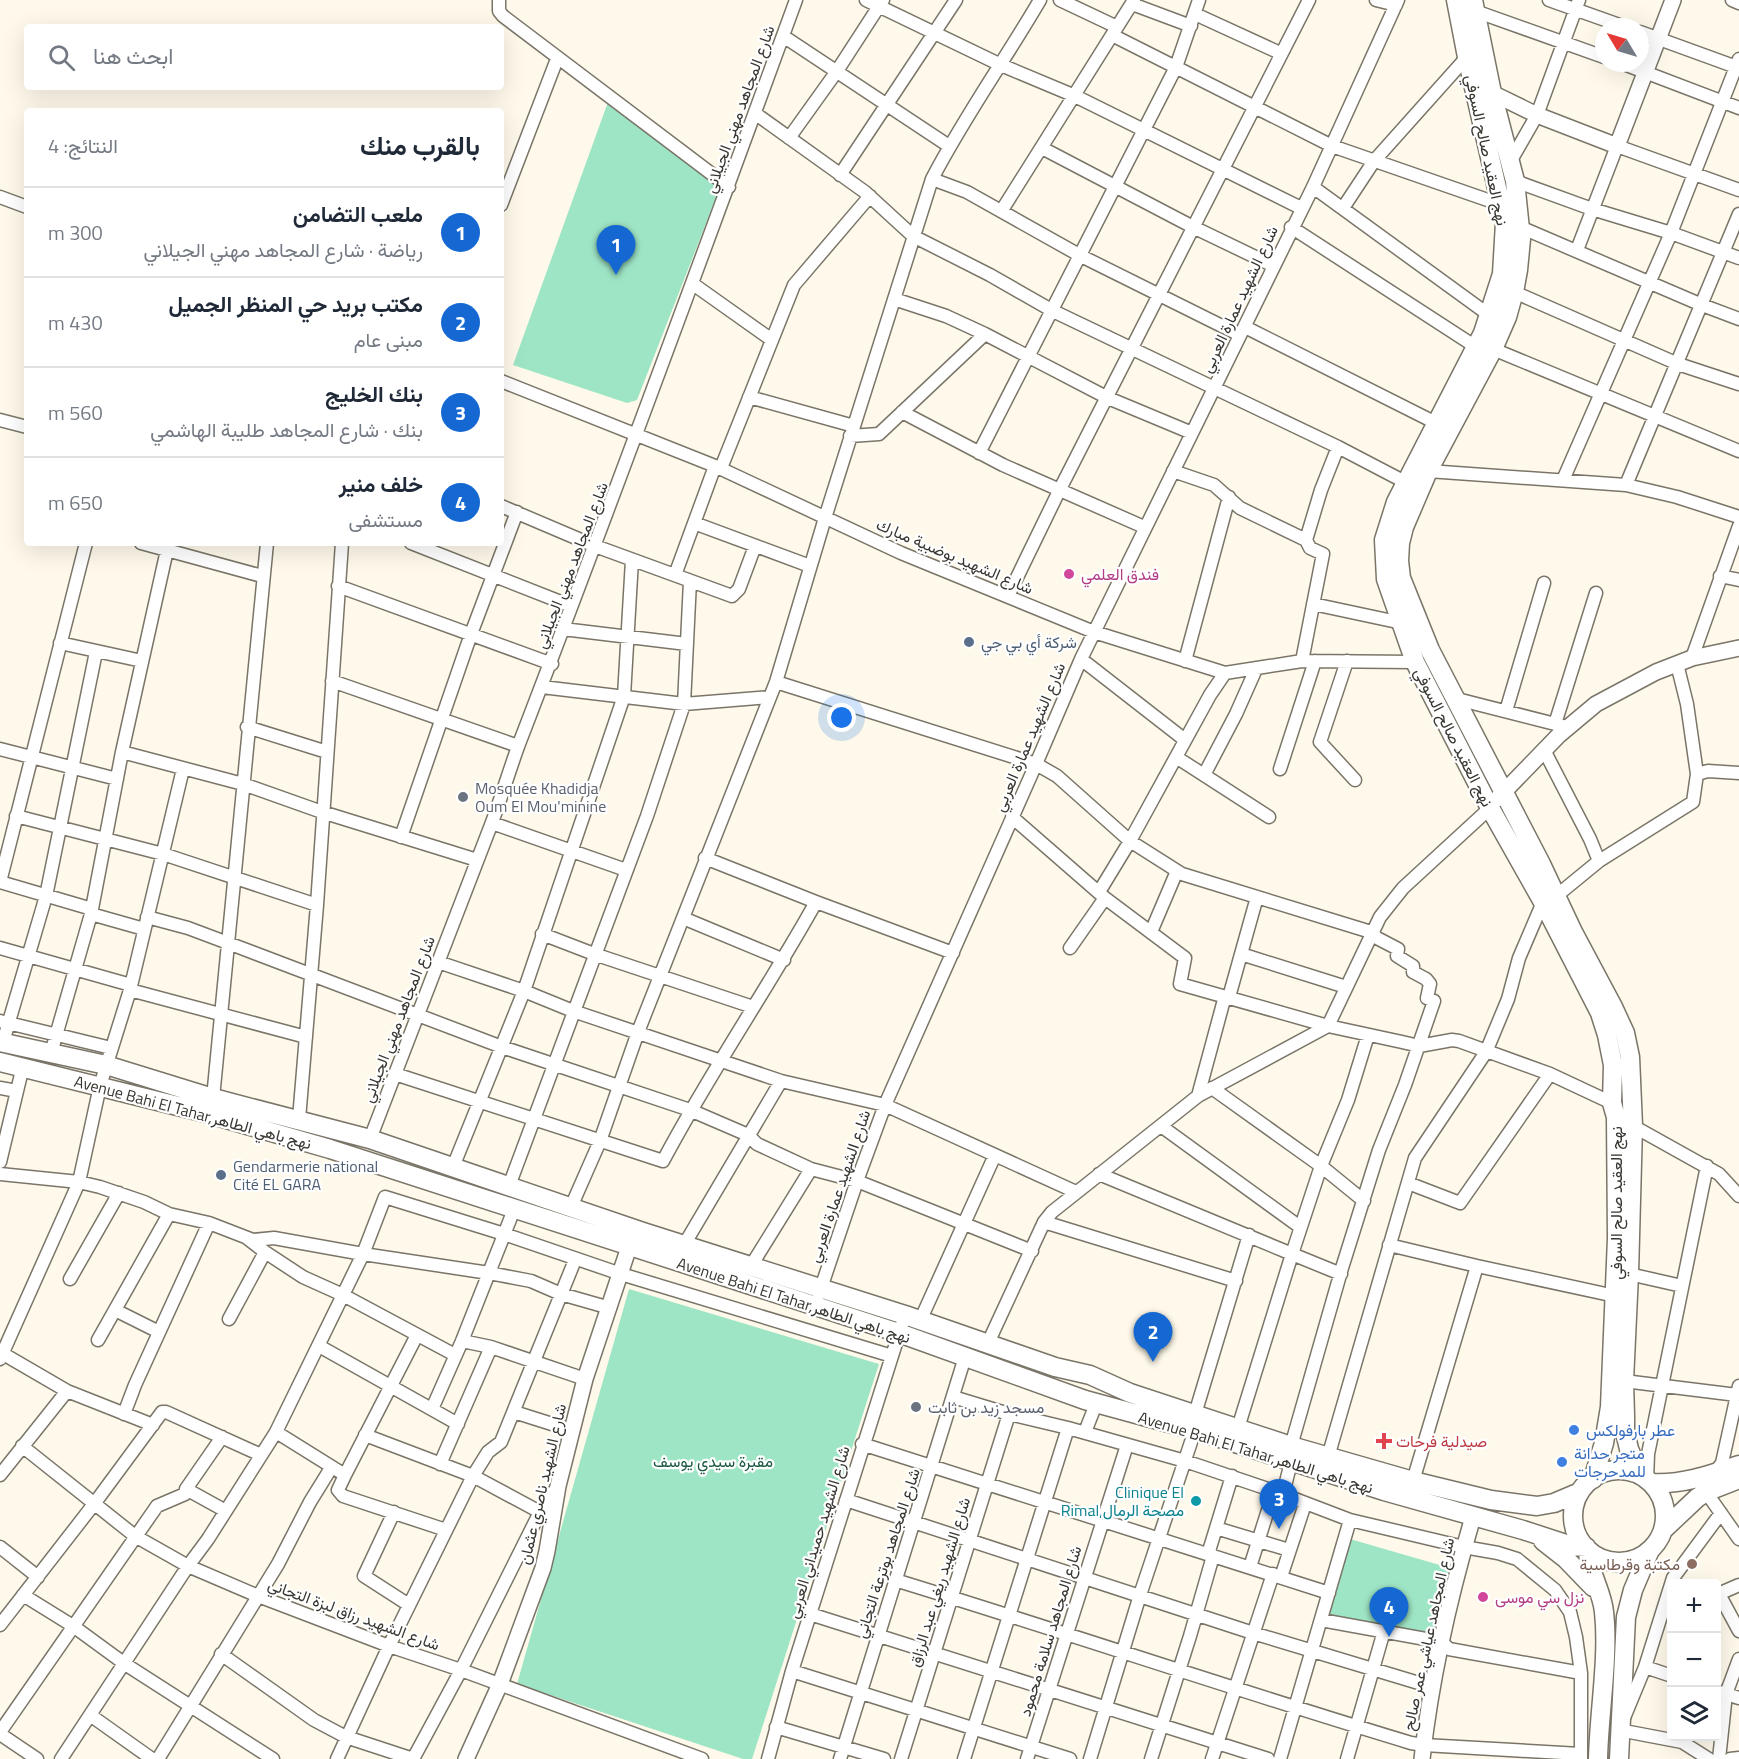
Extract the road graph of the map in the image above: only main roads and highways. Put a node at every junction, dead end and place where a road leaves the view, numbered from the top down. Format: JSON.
{"nodes":[{"id":1,"x":1456,"y":0,"type":"edge"},
{"id":2,"x":1474,"y":5,"type":"edge"},
{"id":3,"x":1484,"y":348,"type":"junction"},
{"id":4,"x":1549,"y":899,"type":"junction"},
{"id":5,"x":2,"y":1042,"type":"edge"},
{"id":6,"x":0,"y":1062,"type":"edge"},
{"id":7,"x":818,"y":1298,"type":"junction"},
{"id":8,"x":1195,"y":1422,"type":"junction"},
{"id":9,"x":1291,"y":1454,"type":"junction"},
{"id":10,"x":1725,"y":1467,"type":"edge"},
{"id":11,"x":1646,"y":1479,"type":"junction"},
{"id":12,"x":1739,"y":1479,"type":"edge"},
{"id":13,"x":1586,"y":1486,"type":"junction"},
{"id":14,"x":1523,"y":1530,"type":"junction"},
{"id":15,"x":1663,"y":1530,"type":"junction"},
{"id":16,"x":1587,"y":1549,"type":"junction"},
{"id":17,"x":1650,"y":1550,"type":"junction"},
{"id":18,"x":1600,"y":1597,"type":"junction"},
{"id":19,"x":1586,"y":1758,"type":"edge"},
{"id":20,"x":1618,"y":1759,"type":"edge"}],
"edges":[{"from":1,"to":3,"type":"main road","name":"نهج العقيد صالح السوفي"},
{"from":2,"to":3,"type":"main road","name":"نهج العقيد صالح السوفي"},
{"from":3,"to":4,"type":"main road","name":"نهج العقيد صالح السوفي"},
{"from":3,"to":4,"type":"main road","name":"نهج العقيد صالح السوفي"},
{"from":4,"to":11,"type":"main road","name":"نهج العقيد صالح السوفي"},
{"from":4,"to":13,"type":"main road","name":"نهج العقيد صالح السوفي"},
{"from":5,"to":7,"type":"main road","name":"Avenue Bahi El Tahar,نهج باهي الطاهر"},
{"from":6,"to":7,"type":"main road","name":"Avenue Bahi El Tahar,نهج باهي الطاهر"},
{"from":7,"to":8,"type":"main road","name":"Avenue Bahi El Tahar,نهج باهي الطاهر"},
{"from":7,"to":8,"type":"main road","name":"Avenue Bahi El Tahar,نهج باهي الطاهر"},
{"from":8,"to":9,"type":"main road","name":"Avenue Bahi El Tahar,نهج باهي الطاهر"},
{"from":8,"to":9,"type":"main road","name":"Avenue Bahi El Tahar,نهج باهي الطاهر"},
{"from":9,"to":13,"type":"main road","name":"Avenue Bahi El Tahar,نهج باهي الطاهر"},
{"from":9,"to":14,"type":"main road","name":"Avenue Bahi El Tahar,نهج باهي الطاهر"},
{"from":10,"to":11,"type":"main road"},
{"from":11,"to":13,"type":"main road"},
{"from":11,"to":15,"type":"main road"},
{"from":12,"to":15,"type":"main road"},
{"from":13,"to":16,"type":"main road"},
{"from":14,"to":16,"type":"main road","name":"Avenue Bahi El Tahar,نهج باهي الطاهر"},
{"from":14,"to":18,"type":"main road"},
{"from":15,"to":17,"type":"main road"},
{"from":16,"to":17,"type":"main road"},
{"from":16,"to":18,"type":"main road"},
{"from":17,"to":20,"type":"main road"},
{"from":18,"to":19,"type":"main road"}]}
